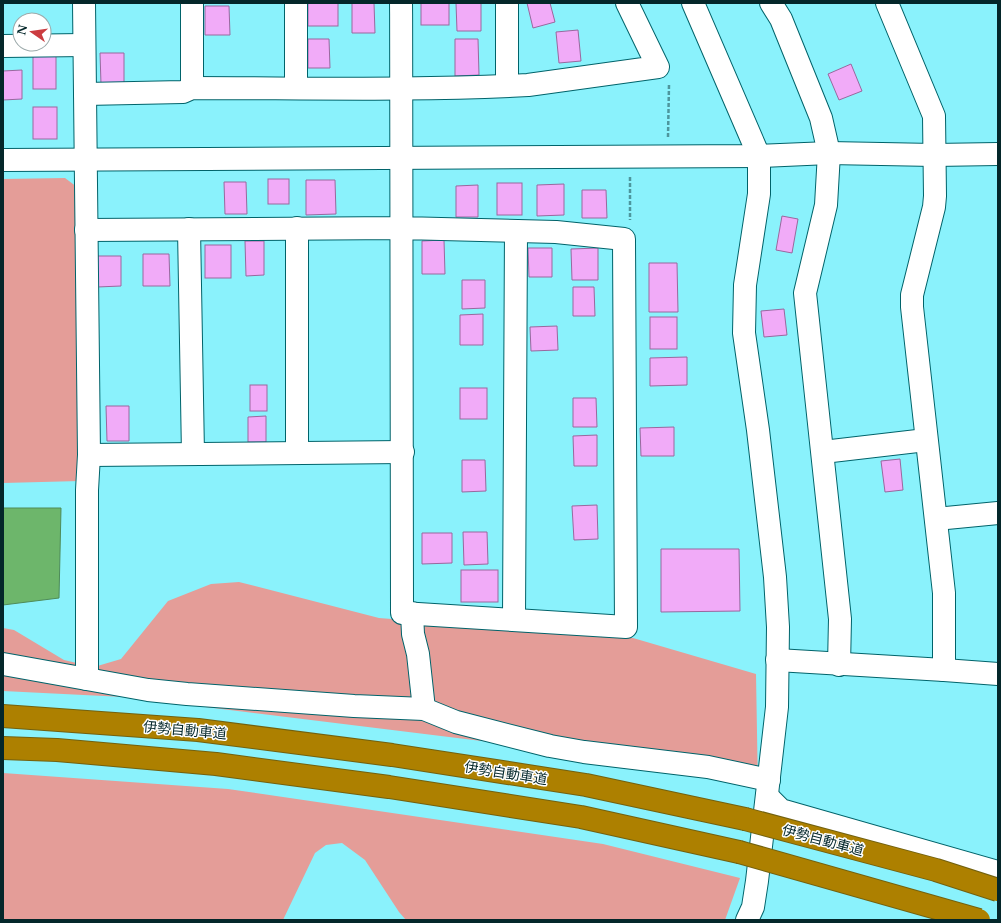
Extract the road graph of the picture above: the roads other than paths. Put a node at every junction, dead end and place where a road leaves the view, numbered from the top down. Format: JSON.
{"nodes":[{"id":1,"x":84,"y":3,"type":"edge"},
{"id":2,"x":192,"y":3,"type":"edge"},
{"id":3,"x":296,"y":3,"type":"edge"},
{"id":4,"x":401,"y":3,"type":"edge"},
{"id":5,"x":507,"y":3,"type":"edge"},
{"id":6,"x":627,"y":3,"type":"edge"},
{"id":7,"x":693,"y":3,"type":"edge"},
{"id":8,"x":771,"y":3,"type":"edge"},
{"id":9,"x":887,"y":3,"type":"edge"},
{"id":10,"x":84,"y":45,"type":"junction"},
{"id":11,"x":3,"y":46,"type":"edge"},
{"id":12,"x":507,"y":86,"type":"junction"},
{"id":13,"x":192,"y":88,"type":"junction"},
{"id":14,"x":296,"y":88,"type":"junction"},
{"id":15,"x":402,"y":88,"type":"junction"},
{"id":16,"x":85,"y":94,"type":"junction"},
{"id":17,"x":829,"y":153,"type":"junction"},
{"id":18,"x":998,"y":154,"type":"edge"},
{"id":19,"x":934,"y":155,"type":"junction"},
{"id":20,"x":759,"y":156,"type":"junction"},
{"id":21,"x":403,"y":158,"type":"junction"},
{"id":22,"x":3,"y":160,"type":"edge"},
{"id":23,"x":85,"y":160,"type":"junction"},
{"id":24,"x":297,"y":228,"type":"junction"},
{"id":25,"x":402,"y":228,"type":"junction"},
{"id":26,"x":189,"y":229,"type":"junction"},
{"id":27,"x":86,"y":230,"type":"junction"},
{"id":28,"x":516,"y":231,"type":"junction"},
{"id":29,"x":926,"y":440,"type":"junction"},
{"id":30,"x":403,"y":452,"type":"junction"},
{"id":31,"x":823,"y":452,"type":"junction"},
{"id":32,"x":297,"y":453,"type":"junction"},
{"id":33,"x":193,"y":454,"type":"junction"},
{"id":34,"x":88,"y":455,"type":"junction"},
{"id":35,"x":998,"y":513,"type":"edge"},
{"id":36,"x":936,"y":519,"type":"junction"},
{"id":37,"x":412,"y":613,"type":"junction"},
{"id":38,"x":514,"y":619,"type":"junction"},
{"id":39,"x":777,"y":660,"type":"junction"},
{"id":40,"x":3,"y":664,"type":"edge"},
{"id":41,"x":839,"y":665,"type":"junction"},
{"id":42,"x":944,"y":670,"type":"junction"},
{"id":43,"x":998,"y":674,"type":"edge"},
{"id":44,"x":87,"y":679,"type":"junction"},
{"id":45,"x":424,"y":708,"type":"junction"},
{"id":46,"x":3,"y":716,"type":"edge"},
{"id":47,"x":3,"y":748,"type":"edge"},
{"id":48,"x":768,"y":788,"type":"junction"},
{"id":49,"x":998,"y":872,"type":"edge"},
{"id":50,"x":998,"y":890,"type":"edge"},
{"id":51,"x":747,"y":920,"type":"edge"},
{"id":52,"x":979,"y":920,"type":"edge"}],
"edges":[{"from":1,"to":10,"type":"street"},
{"from":2,"to":13,"type":"street"},
{"from":3,"to":14,"type":"street"},
{"from":4,"to":15,"type":"street"},
{"from":5,"to":12,"type":"street"},
{"from":6,"to":12,"type":"street"},
{"from":7,"to":20,"type":"street"},
{"from":8,"to":17,"type":"street"},
{"from":9,"to":19,"type":"street"},
{"from":10,"to":11,"type":"street"},
{"from":10,"to":16,"type":"street"},
{"from":12,"to":15,"type":"street"},
{"from":13,"to":14,"type":"street"},
{"from":13,"to":16,"type":"street"},
{"from":14,"to":15,"type":"street"},
{"from":15,"to":21,"type":"street"},
{"from":16,"to":23,"type":"street"},
{"from":17,"to":19,"type":"street"},
{"from":17,"to":20,"type":"street"},
{"from":17,"to":31,"type":"street"},
{"from":18,"to":19,"type":"street"},
{"from":19,"to":29,"type":"street"},
{"from":20,"to":21,"type":"street"},
{"from":20,"to":39,"type":"street"},
{"from":21,"to":23,"type":"street"},
{"from":21,"to":25,"type":"street"},
{"from":22,"to":23,"type":"street"},
{"from":23,"to":27,"type":"street"},
{"from":24,"to":25,"type":"street"},
{"from":24,"to":26,"type":"street"},
{"from":24,"to":32,"type":"street"},
{"from":25,"to":28,"type":"street"},
{"from":25,"to":30,"type":"street"},
{"from":26,"to":27,"type":"street"},
{"from":26,"to":33,"type":"street"},
{"from":27,"to":34,"type":"street"},
{"from":28,"to":38,"type":"street"},
{"from":28,"to":38,"type":"street"},
{"from":29,"to":31,"type":"street"},
{"from":29,"to":36,"type":"street"},
{"from":30,"to":32,"type":"street"},
{"from":30,"to":37,"type":"street"},
{"from":31,"to":41,"type":"street"},
{"from":32,"to":33,"type":"street"},
{"from":33,"to":34,"type":"street"},
{"from":34,"to":44,"type":"street"},
{"from":35,"to":36,"type":"street"},
{"from":36,"to":42,"type":"street"},
{"from":37,"to":38,"type":"street"},
{"from":37,"to":45,"type":"street"},
{"from":39,"to":41,"type":"street"},
{"from":39,"to":48,"type":"street"},
{"from":40,"to":44,"type":"street"},
{"from":41,"to":42,"type":"street"},
{"from":42,"to":43,"type":"street"},
{"from":44,"to":45,"type":"street"},
{"from":45,"to":48,"type":"street"},
{"from":46,"to":50,"type":"highway","name":"伊勢自動車道","bridge":true},
{"from":47,"to":52,"type":"highway","bridge":true},
{"from":48,"to":49,"type":"street"},
{"from":48,"to":51,"type":"street"}]}
